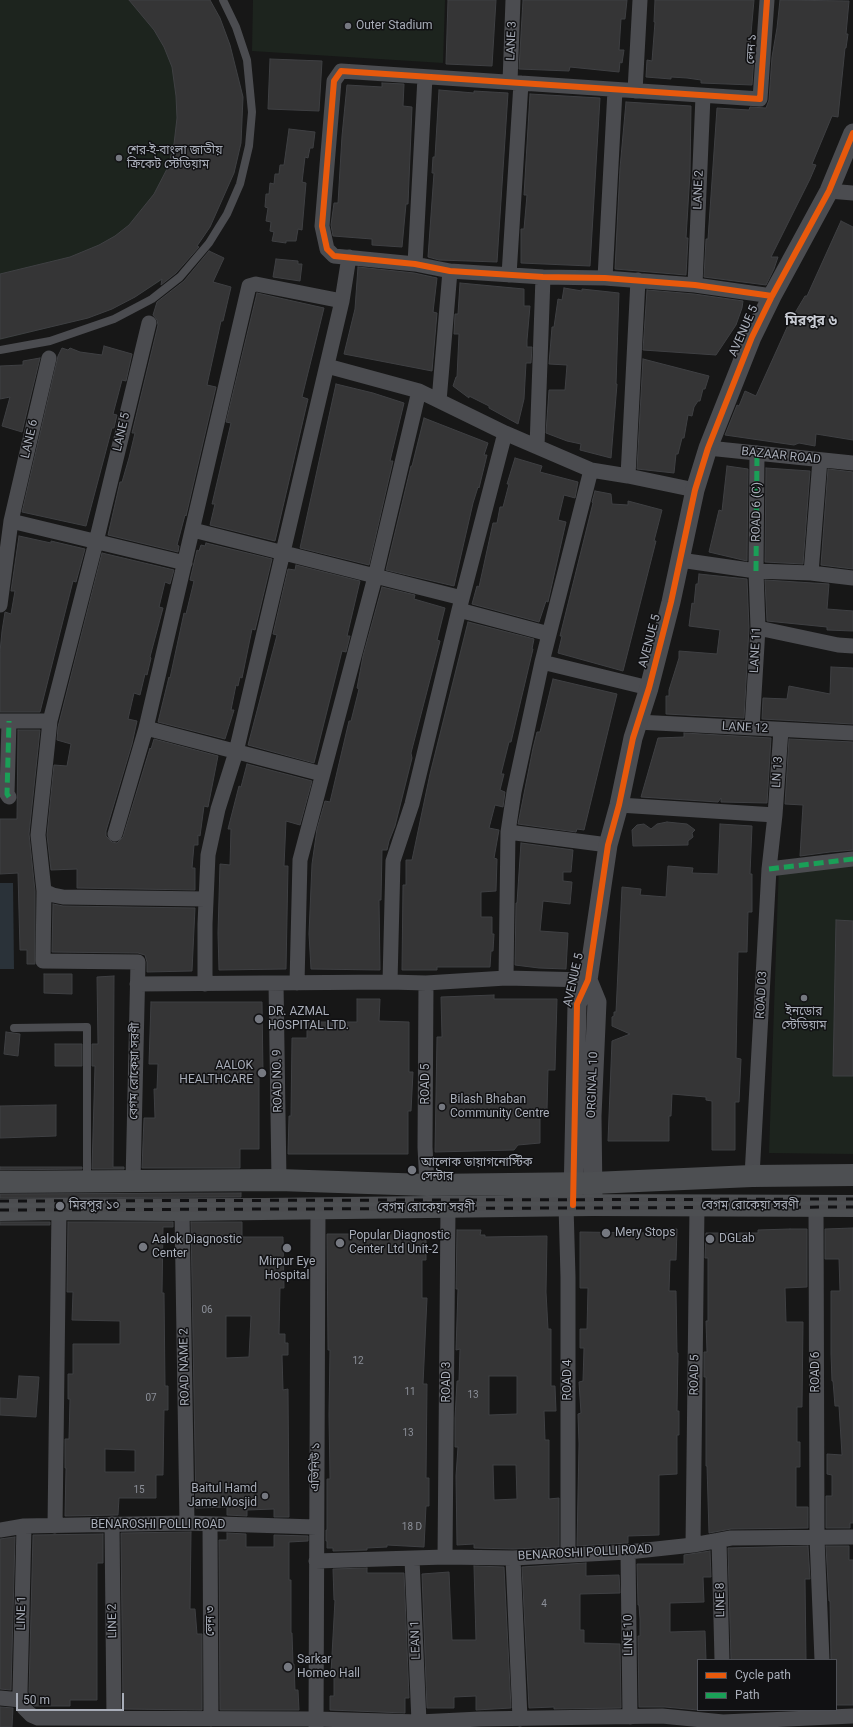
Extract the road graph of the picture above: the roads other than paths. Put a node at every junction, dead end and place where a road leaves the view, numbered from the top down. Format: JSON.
{"nodes":[{"id":1,"x":223,"y":0,"type":"edge"},
{"id":2,"x":513,"y":0,"type":"edge"},
{"id":3,"x":640,"y":0,"type":"edge"},
{"id":4,"x":767,"y":0,"type":"edge"},
{"id":5,"x":425,"y":77,"type":"junction"},
{"id":6,"x":516,"y":83,"type":"junction"},
{"id":7,"x":615,"y":90,"type":"junction"},
{"id":8,"x":635,"y":91,"type":"junction"},
{"id":9,"x":703,"y":96,"type":"junction"},
{"id":10,"x":853,"y":132,"type":"edge"},
{"id":11,"x":829,"y":191,"type":"junction"},
{"id":12,"x":853,"y":193,"type":"edge"},
{"id":13,"x":349,"y":257,"type":"junction"},
{"id":14,"x":415,"y":264,"type":"junction"},
{"id":15,"x":450,"y":271,"type":"junction"},
{"id":16,"x":509,"y":275,"type":"junction"},
{"id":17,"x":543,"y":277,"type":"junction"},
{"id":18,"x":604,"y":278,"type":"junction"},
{"id":19,"x":638,"y":280,"type":"junction"},
{"id":20,"x":695,"y":285,"type":"junction"},
{"id":21,"x":772,"y":296,"type":"junction"},
{"id":22,"x":342,"y":301,"type":"junction"},
{"id":23,"x":149,"y":323,"type":"dead end"},
{"id":24,"x":0,"y":350,"type":"edge"},
{"id":25,"x":49,"y":358,"type":"dead end"},
{"id":26,"x":327,"y":366,"type":"junction"},
{"id":27,"x":420,"y":391,"type":"junction"},
{"id":28,"x":439,"y":401,"type":"junction"},
{"id":29,"x":506,"y":433,"type":"junction"},
{"id":30,"x":536,"y":447,"type":"junction"},
{"id":31,"x":708,"y":448,"type":"junction"},
{"id":32,"x":758,"y":453,"type":"junction"},
{"id":33,"x":820,"y":460,"type":"junction"},
{"id":34,"x":853,"y":463,"type":"edge"},
{"id":35,"x":591,"y":470,"type":"junction"},
{"id":36,"x":628,"y":476,"type":"junction"},
{"id":37,"x":695,"y":490,"type":"junction"},
{"id":38,"x":11,"y":521,"type":"junction"},
{"id":39,"x":192,"y":530,"type":"junction"},
{"id":40,"x":96,"y":542,"type":"junction"},
{"id":41,"x":283,"y":552,"type":"junction"},
{"id":42,"x":680,"y":560,"type":"junction"},
{"id":43,"x":185,"y":563,"type":"junction"},
{"id":44,"x":756,"y":571,"type":"junction"},
{"id":45,"x":811,"y":573,"type":"junction"},
{"id":46,"x":375,"y":577,"type":"junction"},
{"id":47,"x":853,"y":578,"type":"edge"},
{"id":48,"x":461,"y":604,"type":"junction"},
{"id":49,"x":0,"y":605,"type":"edge"},
{"id":50,"x":758,"y":628,"type":"junction"},
{"id":51,"x":549,"y":634,"type":"junction"},
{"id":52,"x":853,"y":646,"type":"edge"},
{"id":53,"x":542,"y":662,"type":"junction"},
{"id":54,"x":649,"y":688,"type":"junction"},
{"id":55,"x":5,"y":721,"type":"edge"},
{"id":56,"x":50,"y":722,"type":"junction"},
{"id":57,"x":638,"y":722,"type":"junction"},
{"id":58,"x":146,"y":728,"type":"junction"},
{"id":59,"x":752,"y":728,"type":"junction"},
{"id":60,"x":781,"y":730,"type":"junction"},
{"id":61,"x":853,"y":733,"type":"edge"},
{"id":62,"x":236,"y":752,"type":"junction"},
{"id":63,"x":322,"y":774,"type":"junction"},
{"id":64,"x":9,"y":797,"type":"dead end"},
{"id":65,"x":618,"y":805,"type":"junction"},
{"id":66,"x":775,"y":815,"type":"junction"},
{"id":67,"x":508,"y":832,"type":"junction"},
{"id":68,"x":115,"y":834,"type":"dead end"},
{"id":69,"x":608,"y":845,"type":"junction"},
{"id":70,"x":853,"y":859,"type":"edge"},
{"id":71,"x":769,"y":869,"type":"junction"},
{"id":72,"x":44,"y":891,"type":"junction"},
{"id":73,"x":206,"y":898,"type":"junction"},
{"id":74,"x":506,"y":978,"type":"junction"},
{"id":75,"x":588,"y":980,"type":"junction"},
{"id":76,"x":390,"y":982,"type":"junction"},
{"id":77,"x":276,"y":983,"type":"junction"},
{"id":78,"x":297,"y":983,"type":"junction"},
{"id":79,"x":137,"y":984,"type":"junction"},
{"id":80,"x":205,"y":984,"type":"junction"},
{"id":81,"x":426,"y":984,"type":"junction"},
{"id":82,"x":597,"y":1002,"type":"joint"},
{"id":83,"x":14,"y":1028,"type":"dead end"},
{"id":84,"x":853,"y":1175,"type":"edge"},
{"id":85,"x":752,"y":1176,"type":"junction"},
{"id":86,"x":586,"y":1178,"type":"junction"},
{"id":87,"x":279,"y":1180,"type":"junction"},
{"id":88,"x":87,"y":1181,"type":"junction"},
{"id":89,"x":0,"y":1182,"type":"edge"},
{"id":90,"x":133,"y":1182,"type":"junction"},
{"id":91,"x":427,"y":1185,"type":"junction"},
{"id":92,"x":577,"y":1205,"type":"junction"},
{"id":93,"x":697,"y":1206,"type":"junction"},
{"id":94,"x":816,"y":1206,"type":"junction"},
{"id":95,"x":853,"y":1206,"type":"edge"},
{"id":96,"x":318,"y":1208,"type":"junction"},
{"id":97,"x":448,"y":1208,"type":"junction"},
{"id":98,"x":59,"y":1209,"type":"junction"},
{"id":99,"x":0,"y":1210,"type":"edge"},
{"id":100,"x":182,"y":1210,"type":"junction"},
{"id":101,"x":187,"y":1523,"type":"junction"},
{"id":102,"x":112,"y":1524,"type":"junction"},
{"id":103,"x":210,"y":1524,"type":"junction"},
{"id":104,"x":24,"y":1526,"type":"junction"},
{"id":105,"x":55,"y":1526,"type":"junction"},
{"id":106,"x":316,"y":1527,"type":"junction"},
{"id":107,"x":0,"y":1530,"type":"edge"},
{"id":108,"x":853,"y":1537,"type":"edge"},
{"id":109,"x":817,"y":1538,"type":"junction"},
{"id":110,"x":719,"y":1540,"type":"junction"},
{"id":111,"x":693,"y":1545,"type":"junction"},
{"id":112,"x":628,"y":1552,"type":"junction"},
{"id":113,"x":568,"y":1554,"type":"junction"},
{"id":114,"x":445,"y":1557,"type":"junction"},
{"id":115,"x":513,"y":1558,"type":"junction"},
{"id":116,"x":412,"y":1559,"type":"junction"},
{"id":117,"x":316,"y":1561,"type":"junction"},
{"id":118,"x":722,"y":1659,"type":"edge"},
{"id":119,"x":822,"y":1659,"type":"edge"},
{"id":120,"x":0,"y":1698,"type":"edge"},
{"id":121,"x":21,"y":1700,"type":"junction"},
{"id":122,"x":824,"y":1714,"type":"edge"},
{"id":123,"x":723,"y":1716,"type":"edge"},
{"id":124,"x":853,"y":1716,"type":"edge"},
{"id":125,"x":630,"y":1717,"type":"junction"},
{"id":126,"x":114,"y":1718,"type":"junction"},
{"id":127,"x":211,"y":1719,"type":"junction"},
{"id":128,"x":520,"y":1719,"type":"junction"},
{"id":129,"x":662,"y":1721,"type":"edge"},
{"id":130,"x":419,"y":1722,"type":"junction"},
{"id":131,"x":51,"y":1723,"type":"edge"},
{"id":132,"x":148,"y":1723,"type":"edge"},
{"id":133,"x":247,"y":1723,"type":"edge"},
{"id":134,"x":316,"y":1723,"type":"edge"},
{"id":135,"x":480,"y":1723,"type":"edge"},
{"id":136,"x":568,"y":1723,"type":"edge"},
{"id":137,"x":771,"y":1723,"type":"edge"},
{"id":138,"x":745,"y":1724,"type":"edge"}],
"edges":[{"from":1,"to":24,"type":"lane"},
{"from":2,"to":6,"type":"street","name":"LANE 3"},
{"from":3,"to":8,"type":"street"},
{"from":4,"to":9,"type":"street","name":"লেন ১"},
{"from":5,"to":6,"type":"street"},
{"from":5,"to":13,"type":"street"},
{"from":5,"to":14,"type":"street"},
{"from":6,"to":7,"type":"street"},
{"from":6,"to":16,"type":"street","name":"LANE 3"},
{"from":7,"to":8,"type":"street"},
{"from":7,"to":18,"type":"street"},
{"from":8,"to":9,"type":"street"},
{"from":9,"to":20,"type":"street","name":"LANE 2"},
{"from":10,"to":11,"type":"street","name":"AVENUE 5"},
{"from":11,"to":12,"type":"street"},
{"from":11,"to":21,"type":"street","name":"AVENUE 5"},
{"from":13,"to":14,"type":"street"},
{"from":13,"to":22,"type":"street"},
{"from":14,"to":15,"type":"street"},
{"from":15,"to":16,"type":"street"},
{"from":15,"to":28,"type":"street"},
{"from":16,"to":17,"type":"street"},
{"from":17,"to":18,"type":"street"},
{"from":17,"to":30,"type":"street"},
{"from":18,"to":19,"type":"street"},
{"from":19,"to":20,"type":"street"},
{"from":19,"to":36,"type":"street"},
{"from":20,"to":21,"type":"street"},
{"from":21,"to":31,"type":"street","name":"AVENUE 5"},
{"from":22,"to":26,"type":"street"},
{"from":22,"to":39,"type":"street"},
{"from":23,"to":40,"type":"street","name":"LANE 5"},
{"from":25,"to":38,"type":"street","name":"LANE 6"},
{"from":26,"to":27,"type":"street"},
{"from":26,"to":41,"type":"street"},
{"from":27,"to":28,"type":"street"},
{"from":27,"to":46,"type":"street"},
{"from":28,"to":29,"type":"street"},
{"from":29,"to":30,"type":"street"},
{"from":29,"to":48,"type":"street"},
{"from":30,"to":35,"type":"street"},
{"from":31,"to":32,"type":"street","name":"BAZAAR ROAD"},
{"from":31,"to":37,"type":"street","name":"AVENUE 5"},
{"from":32,"to":33,"type":"street","name":"BAZAAR ROAD"},
{"from":32,"to":44,"type":"street","name":"ROAD 6 (C)"},
{"from":33,"to":34,"type":"street","name":"BAZAAR ROAD"},
{"from":33,"to":45,"type":"street"},
{"from":35,"to":36,"type":"street"},
{"from":35,"to":51,"type":"street"},
{"from":36,"to":37,"type":"street"},
{"from":37,"to":42,"type":"street","name":"AVENUE 5"},
{"from":38,"to":40,"type":"street"},
{"from":38,"to":49,"type":"street","name":"LANE 6"},
{"from":39,"to":41,"type":"street"},
{"from":39,"to":43,"type":"street"},
{"from":40,"to":43,"type":"street"},
{"from":40,"to":56,"type":"street","name":"LANE 5"},
{"from":41,"to":46,"type":"street"},
{"from":41,"to":62,"type":"street"},
{"from":42,"to":44,"type":"street"},
{"from":42,"to":54,"type":"street","name":"AVENUE 5"},
{"from":43,"to":58,"type":"street"},
{"from":44,"to":45,"type":"street"},
{"from":44,"to":50,"type":"street","name":"LANE 11"},
{"from":45,"to":47,"type":"street"},
{"from":46,"to":48,"type":"street"},
{"from":46,"to":63,"type":"street"},
{"from":48,"to":51,"type":"street"},
{"from":48,"to":76,"type":"street"},
{"from":50,"to":52,"type":"street"},
{"from":50,"to":59,"type":"street","name":"LANE 11"},
{"from":51,"to":53,"type":"street"},
{"from":53,"to":54,"type":"street"},
{"from":53,"to":67,"type":"street"},
{"from":54,"to":57,"type":"street","name":"AVENUE 5"},
{"from":55,"to":56,"type":"street"},
{"from":55,"to":64,"type":"street"},
{"from":56,"to":72,"type":"street","name":"LANE 5"},
{"from":57,"to":59,"type":"street","name":"LANE 12"},
{"from":57,"to":65,"type":"street","name":"AVENUE 5"},
{"from":58,"to":62,"type":"street"},
{"from":58,"to":68,"type":"street"},
{"from":59,"to":60,"type":"street","name":"LANE 12"},
{"from":60,"to":61,"type":"street","name":"LANE 12"},
{"from":60,"to":66,"type":"street","name":"LN 13"},
{"from":62,"to":63,"type":"street"},
{"from":62,"to":73,"type":"street"},
{"from":63,"to":78,"type":"street"},
{"from":65,"to":66,"type":"street"},
{"from":65,"to":69,"type":"street","name":"AVENUE 5"},
{"from":66,"to":71,"type":"street","name":"ROAD 03"},
{"from":67,"to":69,"type":"street"},
{"from":67,"to":74,"type":"street"},
{"from":69,"to":75,"type":"street","name":"AVENUE 5"},
{"from":70,"to":71,"type":"street"},
{"from":71,"to":85,"type":"street","name":"ROAD 03"},
{"from":72,"to":73,"type":"street"},
{"from":72,"to":79,"type":"street","name":"বেগম রোকেয়া সরণী"},
{"from":73,"to":80,"type":"street"},
{"from":74,"to":75,"type":"street"},
{"from":74,"to":81,"type":"street"},
{"from":75,"to":82,"type":"street","name":"AVENUE 5"},
{"from":75,"to":86,"type":"street","name":"AVENUE 5"},
{"from":76,"to":78,"type":"street"},
{"from":76,"to":81,"type":"street"},
{"from":77,"to":78,"type":"street"},
{"from":77,"to":80,"type":"street"},
{"from":77,"to":87,"type":"street","name":"ROAD NO. 9"},
{"from":79,"to":80,"type":"street"},
{"from":79,"to":90,"type":"street","name":"বেগম রোকেয়া সরণী"},
{"from":81,"to":91,"type":"street","name":"ROAD 5"},
{"from":82,"to":86,"type":"street","name":"ORGINAL 10"},
{"from":83,"to":88,"type":"lane"},
{"from":84,"to":85,"type":"main road","name":"বেগম রোকেয়া সরণী"},
{"from":85,"to":86,"type":"main road","name":"বেগম রোকেয়া সরণী"},
{"from":86,"to":91,"type":"main road","name":"বেগম রোকেয়া সরণী"},
{"from":86,"to":92,"type":"street"},
{"from":87,"to":90,"type":"main road","name":"বেগম রোকেয়া সরণী"},
{"from":87,"to":91,"type":"main road","name":"বেগম রোকেয়া সরণী"},
{"from":88,"to":89,"type":"main road","name":"বেগম রোকেয়া সরণী"},
{"from":88,"to":90,"type":"main road","name":"বেগম রোকেয়া সরণী"},
{"from":92,"to":93,"type":"main road","name":"বেগম রোকেয়া সরণী"},
{"from":92,"to":97,"type":"main road","name":"বেগম রোকেয়া সরণী"},
{"from":92,"to":113,"type":"street","name":"ROAD 4"},
{"from":93,"to":94,"type":"main road","name":"বেগম রোকেয়া সরণী"},
{"from":93,"to":111,"type":"street","name":"ROAD 5"},
{"from":94,"to":95,"type":"main road","name":"বেগম রোকেয়া সরণী"},
{"from":94,"to":109,"type":"street","name":"ROAD 6"},
{"from":96,"to":97,"type":"main road","name":"বেগম রোকেয়া সরণী"},
{"from":96,"to":100,"type":"main road","name":"বেগম রোকেয়া সরণী"},
{"from":96,"to":106,"type":"street","name":"এভিনিউ ১"},
{"from":97,"to":114,"type":"street","name":"ROAD 3"},
{"from":98,"to":99,"type":"main road","name":"বেগম রোকেয়া সরণী"},
{"from":98,"to":100,"type":"main road","name":"বেগম রোকেয়া সরণী"},
{"from":98,"to":105,"type":"street"},
{"from":100,"to":101,"type":"street","name":"ROAD NAME 2"},
{"from":101,"to":102,"type":"street","name":"BENAROSHI POLLI ROAD"},
{"from":101,"to":103,"type":"street","name":"BENAROSHI POLLI ROAD"},
{"from":102,"to":105,"type":"street","name":"BENAROSHI POLLI ROAD"},
{"from":102,"to":126,"type":"street","name":"LINE 2"},
{"from":103,"to":106,"type":"street","name":"BENAROSHI POLLI ROAD"},
{"from":103,"to":127,"type":"street","name":"লেন ৩"},
{"from":104,"to":105,"type":"street","name":"BENAROSHI POLLI ROAD"},
{"from":104,"to":107,"type":"street","name":"BENAROSHI POLLI ROAD"},
{"from":104,"to":121,"type":"street","name":"LINE 1"},
{"from":106,"to":117,"type":"street","name":"এভিনিউ ১"},
{"from":108,"to":109,"type":"street","name":"BENAROSHI POLLI ROAD"},
{"from":109,"to":110,"type":"street","name":"BENAROSHI POLLI ROAD"},
{"from":109,"to":119,"type":"street"},
{"from":110,"to":111,"type":"street","name":"BENAROSHI POLLI ROAD"},
{"from":110,"to":118,"type":"street","name":"LINE 8"},
{"from":111,"to":112,"type":"street","name":"BENAROSHI POLLI ROAD"},
{"from":112,"to":113,"type":"street","name":"BENAROSHI POLLI ROAD"},
{"from":112,"to":125,"type":"street","name":"LINE 10"},
{"from":113,"to":115,"type":"street","name":"BENAROSHI POLLI ROAD"},
{"from":114,"to":115,"type":"street","name":"BENAROSHI POLLI ROAD"},
{"from":114,"to":116,"type":"street","name":"BENAROSHI POLLI ROAD"},
{"from":115,"to":128,"type":"street"},
{"from":116,"to":117,"type":"street","name":"BENAROSHI POLLI ROAD"},
{"from":116,"to":130,"type":"street","name":"LEAN 1"},
{"from":117,"to":134,"type":"street","name":"এভিনিউ ১"},
{"from":120,"to":121,"type":"street"},
{"from":121,"to":131,"type":"street"},
{"from":122,"to":124,"type":"street"},
{"from":122,"to":137,"type":"street"},
{"from":123,"to":129,"type":"street"},
{"from":123,"to":138,"type":"street"},
{"from":125,"to":129,"type":"street"},
{"from":125,"to":136,"type":"street"},
{"from":126,"to":131,"type":"street"},
{"from":126,"to":132,"type":"street"},
{"from":127,"to":132,"type":"street"},
{"from":127,"to":133,"type":"street"},
{"from":128,"to":135,"type":"street"},
{"from":128,"to":136,"type":"street"},
{"from":130,"to":134,"type":"street"},
{"from":130,"to":135,"type":"street"},
{"from":133,"to":134,"type":"street"},
{"from":137,"to":138,"type":"street"}]}
